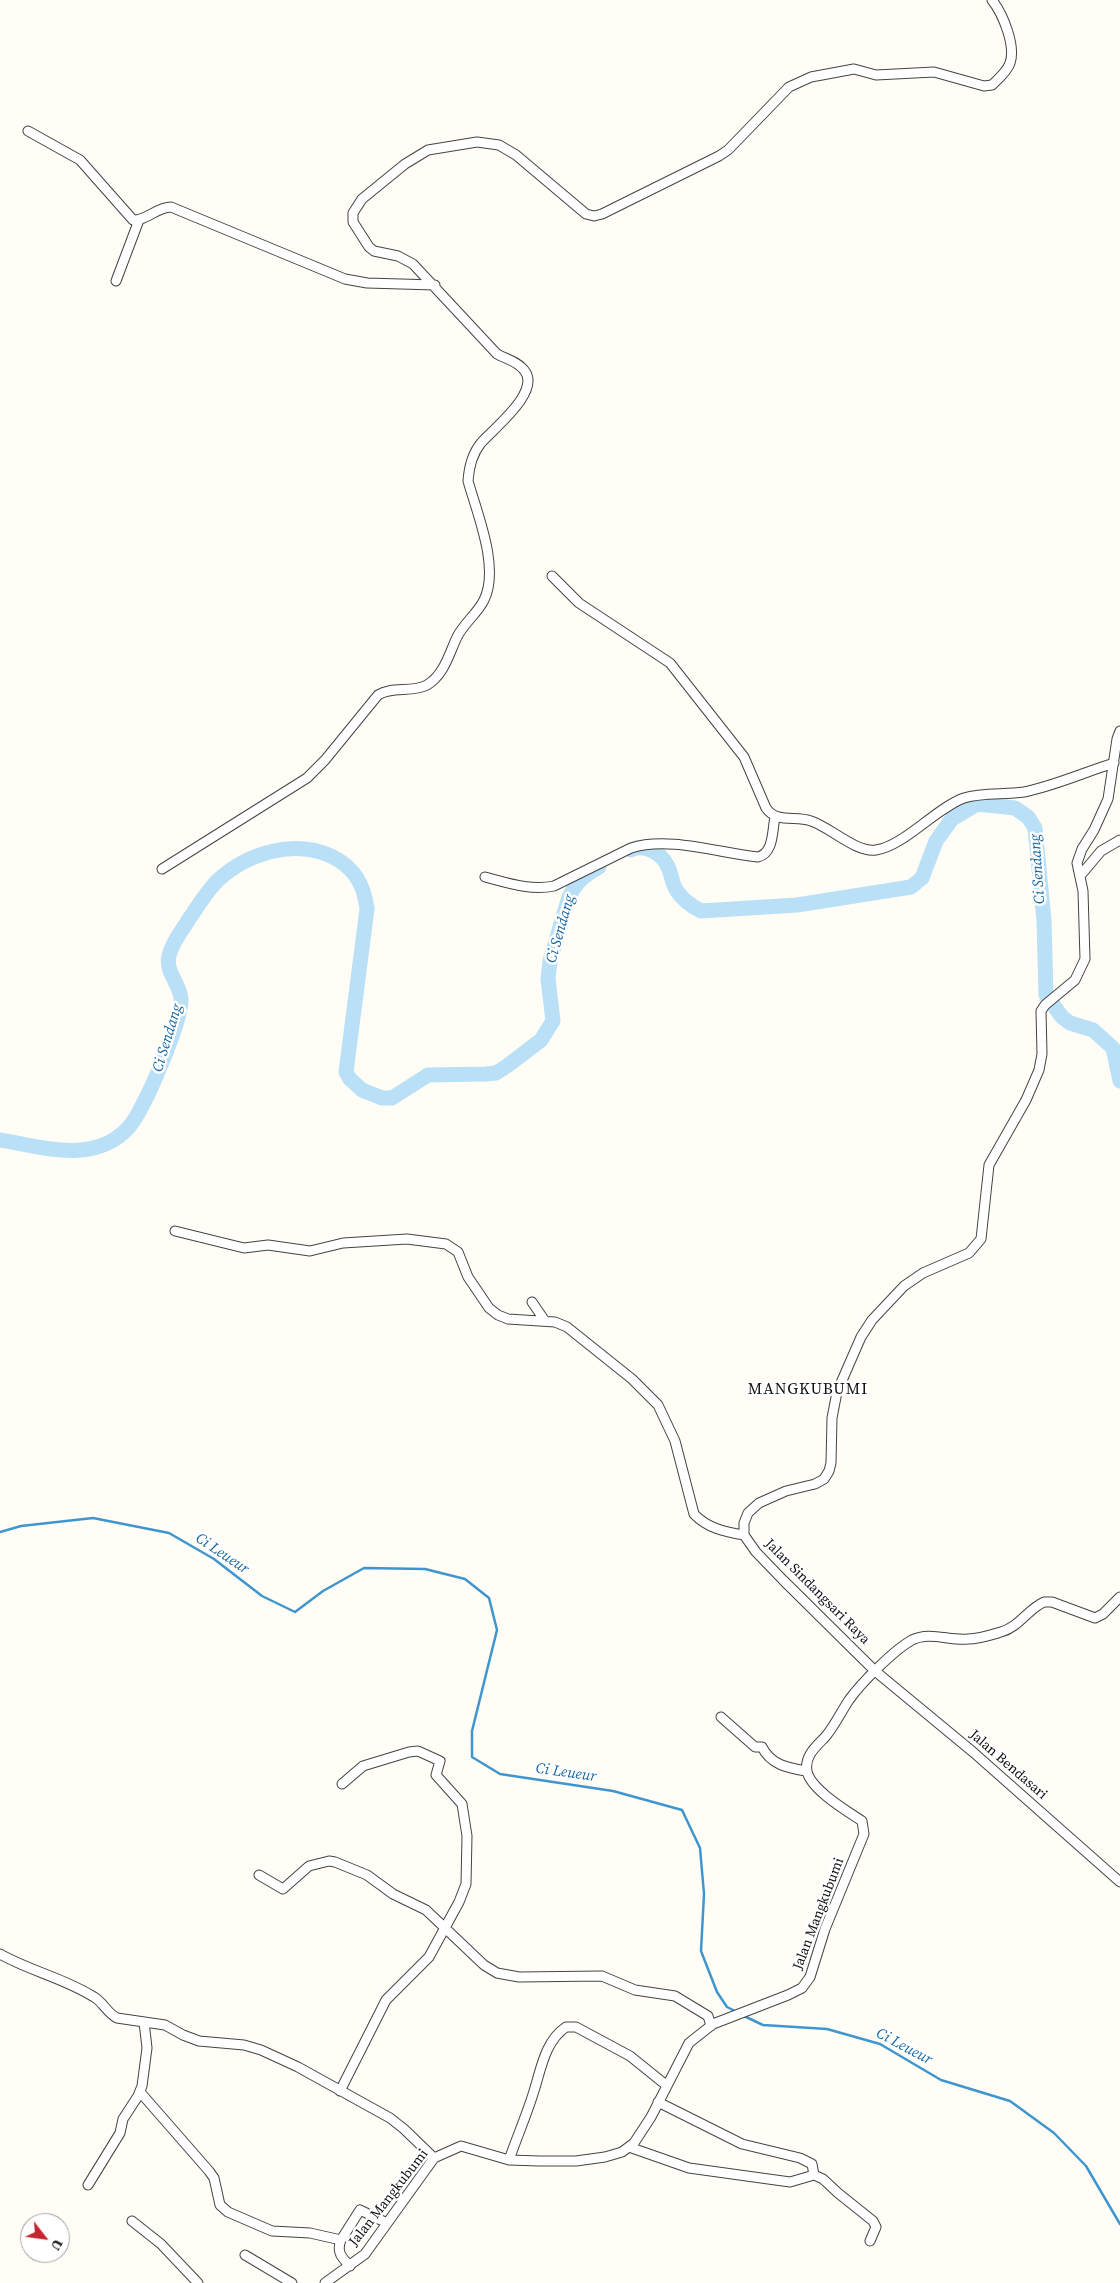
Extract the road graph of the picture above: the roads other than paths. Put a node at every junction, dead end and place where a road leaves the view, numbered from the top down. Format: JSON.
{"nodes":[{"id":1,"x":992,"y":0,"type":"edge"},
{"id":2,"x":28,"y":130,"type":"dead end"},
{"id":3,"x":139,"y":220,"type":"junction"},
{"id":4,"x":116,"y":281,"type":"dead end"},
{"id":5,"x":434,"y":285,"type":"junction"},
{"id":6,"x":552,"y":576,"type":"dead end"},
{"id":7,"x":1120,"y":731,"type":"edge"},
{"id":8,"x":1114,"y":762,"type":"junction"},
{"id":9,"x":775,"y":817,"type":"junction"},
{"id":10,"x":1120,"y":840,"type":"edge"},
{"id":11,"x":162,"y":868,"type":"dead end"},
{"id":12,"x":1080,"y":876,"type":"junction"},
{"id":13,"x":485,"y":877,"type":"dead end"},
{"id":14,"x":175,"y":1232,"type":"dead end"},
{"id":15,"x":532,"y":1302,"type":"dead end"},
{"id":16,"x":544,"y":1321,"type":"junction"},
{"id":17,"x":744,"y":1535,"type":"junction"},
{"id":18,"x":1120,"y":1597,"type":"edge"},
{"id":19,"x":875,"y":1671,"type":"junction"},
{"id":20,"x":721,"y":1717,"type":"dead end"},
{"id":21,"x":806,"y":1771,"type":"junction"},
{"id":22,"x":342,"y":1784,"type":"dead end"},
{"id":23,"x":259,"y":1875,"type":"dead end"},
{"id":24,"x":1120,"y":1882,"type":"edge"},
{"id":25,"x":445,"y":1926,"type":"junction"},
{"id":26,"x":0,"y":1954,"type":"edge"},
{"id":27,"x":144,"y":2022,"type":"junction"},
{"id":28,"x":712,"y":2025,"type":"junction"},
{"id":29,"x":666,"y":2085,"type":"junction"},
{"id":30,"x":340,"y":2091,"type":"junction"},
{"id":31,"x":140,"y":2092,"type":"junction"},
{"id":32,"x":658,"y":2102,"type":"junction"},
{"id":33,"x":629,"y":2147,"type":"junction"},
{"id":34,"x":434,"y":2158,"type":"junction"},
{"id":35,"x":509,"y":2160,"type":"junction"},
{"id":36,"x":814,"y":2174,"type":"junction"},
{"id":37,"x":88,"y":2185,"type":"dead end"},
{"id":38,"x":132,"y":2221,"type":"dead end"},
{"id":39,"x":387,"y":2223,"type":"junction"},
{"id":40,"x":341,"y":2240,"type":"junction"},
{"id":41,"x":870,"y":2241,"type":"dead end"},
{"id":42,"x":245,"y":2254,"type":"dead end"},
{"id":43,"x":350,"y":2266,"type":"junction"},
{"id":44,"x":198,"y":2283,"type":"edge"},
{"id":45,"x":292,"y":2283,"type":"edge"},
{"id":46,"x":326,"y":2283,"type":"edge"}],
"edges":[{"from":1,"to":5,"type":"street"},
{"from":2,"to":3,"type":"street"},
{"from":3,"to":4,"type":"street"},
{"from":3,"to":5,"type":"street"},
{"from":5,"to":11,"type":"street"},
{"from":6,"to":9,"type":"street"},
{"from":7,"to":8,"type":"street"},
{"from":8,"to":9,"type":"street"},
{"from":8,"to":12,"type":"street"},
{"from":9,"to":13,"type":"street"},
{"from":10,"to":12,"type":"street"},
{"from":12,"to":17,"type":"street"},
{"from":14,"to":16,"type":"street"},
{"from":15,"to":16,"type":"street"},
{"from":16,"to":17,"type":"street"},
{"from":17,"to":19,"type":"street","name":"Jalan Sindangsari Raya"},
{"from":18,"to":19,"type":"street"},
{"from":19,"to":21,"type":"street"},
{"from":19,"to":24,"type":"street","name":"Jalan Bendasari"},
{"from":20,"to":21,"type":"street"},
{"from":21,"to":28,"type":"street","name":"Jalan Mangkubumi"},
{"from":22,"to":25,"type":"street"},
{"from":23,"to":25,"type":"street"},
{"from":25,"to":28,"type":"street"},
{"from":25,"to":30,"type":"street"},
{"from":26,"to":27,"type":"street"},
{"from":27,"to":30,"type":"street"},
{"from":27,"to":31,"type":"street"},
{"from":28,"to":29,"type":"street","name":"Jalan Mangkubumi"},
{"from":29,"to":32,"type":"street","name":"Jalan Mangkubumi"},
{"from":29,"to":35,"type":"street"},
{"from":30,"to":34,"type":"street"},
{"from":31,"to":37,"type":"street"},
{"from":31,"to":40,"type":"street"},
{"from":32,"to":33,"type":"street","name":"Jalan Mangkubumi"},
{"from":32,"to":36,"type":"street"},
{"from":33,"to":35,"type":"street","name":"Jalan Mangkubumi"},
{"from":33,"to":36,"type":"street"},
{"from":34,"to":35,"type":"street","name":"Jalan Mangkubumi"},
{"from":34,"to":39,"type":"street","name":"Jalan Mangkubumi"},
{"from":36,"to":41,"type":"street"},
{"from":38,"to":44,"type":"street"},
{"from":39,"to":40,"type":"street"},
{"from":39,"to":43,"type":"street","name":"Jalan Mangkubumi"},
{"from":40,"to":43,"type":"street"},
{"from":42,"to":45,"type":"street"},
{"from":43,"to":46,"type":"street","name":"Jalan Mangkubumi"}]}
